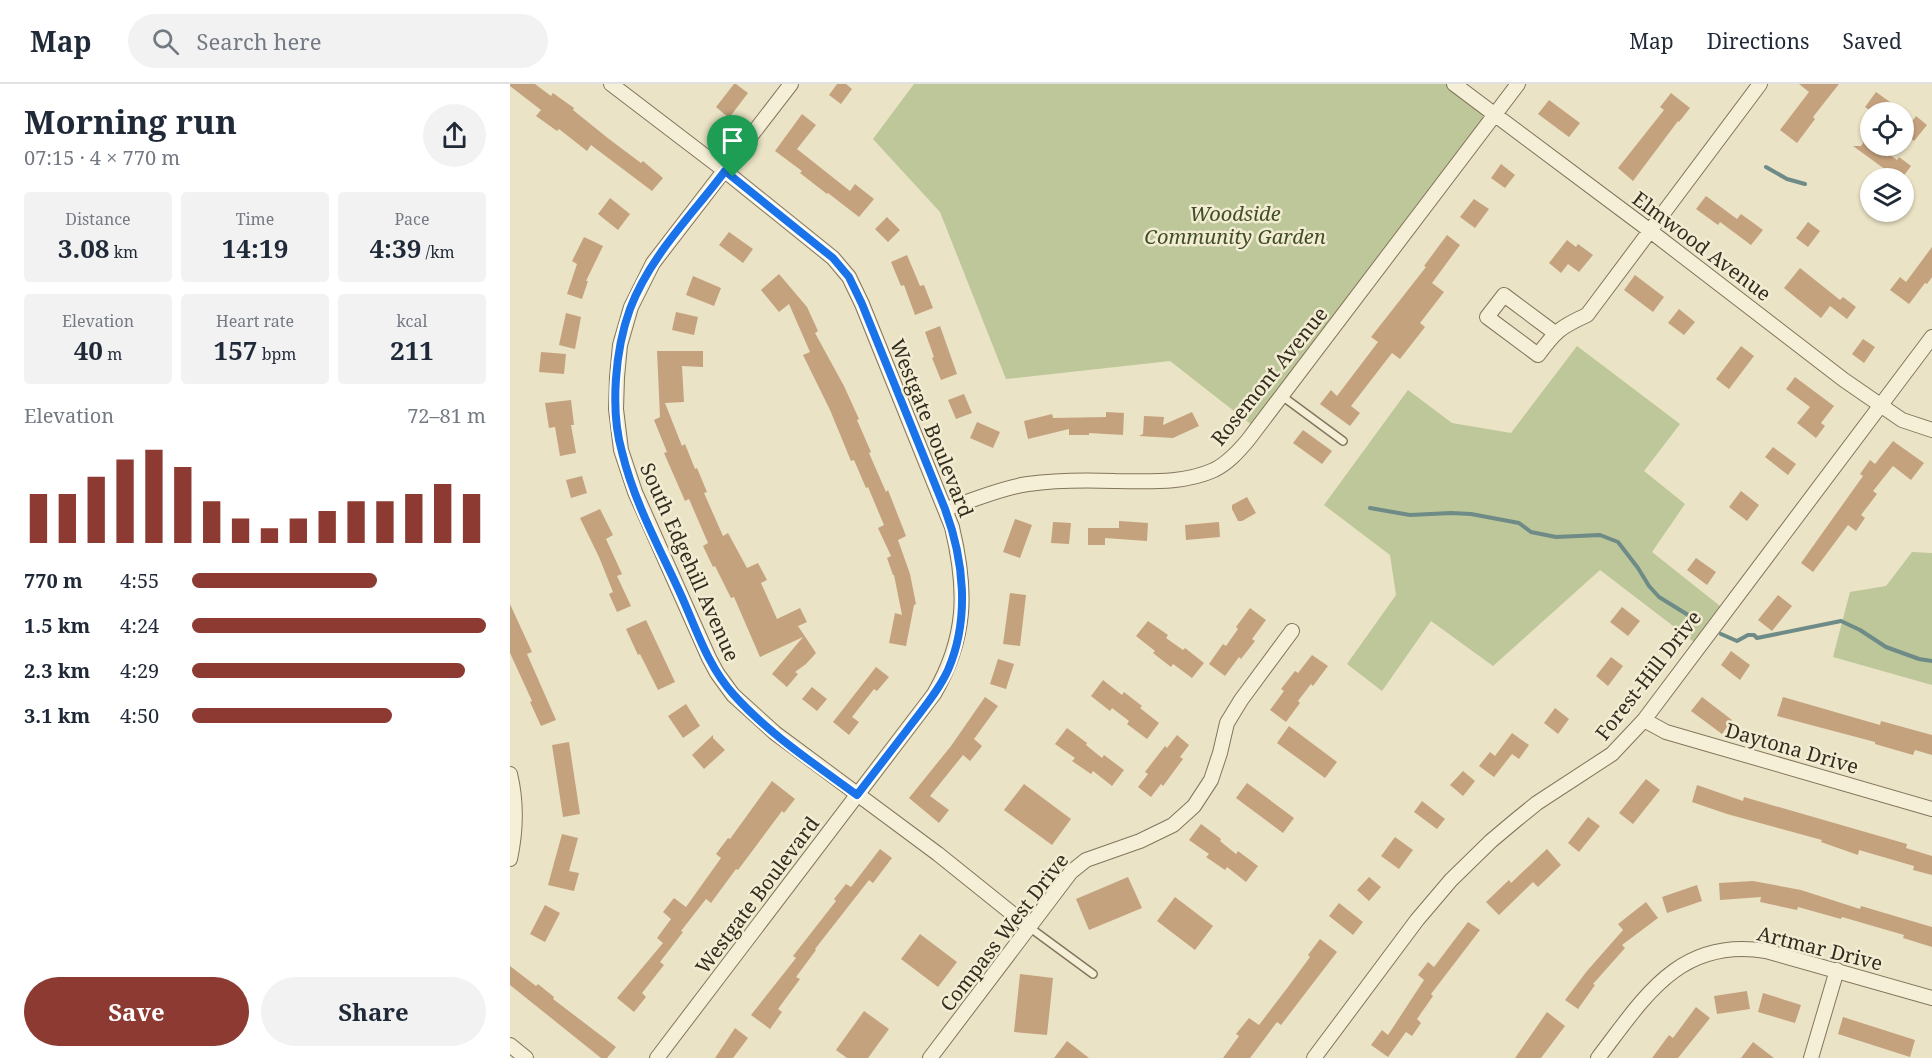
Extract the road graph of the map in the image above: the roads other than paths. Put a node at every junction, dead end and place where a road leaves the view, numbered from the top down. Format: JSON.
{"nodes":[{"id":1,"x":611,"y":84,"type":"edge"},
{"id":2,"x":791,"y":84,"type":"edge"},
{"id":3,"x":1454,"y":84,"type":"edge"},
{"id":4,"x":1518,"y":84,"type":"edge"},
{"id":5,"x":1760,"y":84,"type":"edge"},
{"id":6,"x":1495,"y":114,"type":"junction"},
{"id":7,"x":725,"y":171,"type":"junction"},
{"id":8,"x":1649,"y":230,"type":"junction"},
{"id":9,"x":1555,"y":333,"type":"junction"},
{"id":10,"x":1932,"y":337,"type":"edge"},
{"id":11,"x":1282,"y":396,"type":"junction"},
{"id":12,"x":1880,"y":405,"type":"junction"},
{"id":13,"x":1932,"y":430,"type":"edge"},
{"id":14,"x":1343,"y":441,"type":"dead end"},
{"id":15,"x":945,"y":509,"type":"junction"},
{"id":16,"x":1292,"y":631,"type":"dead end"},
{"id":17,"x":1644,"y":720,"type":"junction"},
{"id":18,"x":510,"y":774,"type":"edge"},
{"id":19,"x":857,"y":795,"type":"junction"},
{"id":20,"x":1932,"y":809,"type":"edge"},
{"id":21,"x":510,"y":860,"type":"edge"},
{"id":22,"x":1029,"y":927,"type":"junction"},
{"id":23,"x":1837,"y":970,"type":"junction"},
{"id":24,"x":1093,"y":974,"type":"dead end"},
{"id":25,"x":1932,"y":998,"type":"edge"},
{"id":26,"x":510,"y":1046,"type":"edge"},
{"id":27,"x":526,"y":1058,"type":"edge"},
{"id":28,"x":657,"y":1058,"type":"edge"},
{"id":29,"x":930,"y":1058,"type":"edge"},
{"id":30,"x":1314,"y":1058,"type":"edge"},
{"id":31,"x":1598,"y":1058,"type":"edge"},
{"id":32,"x":1811,"y":1058,"type":"edge"}],
"edges":[{"from":1,"to":7,"type":"street","name":"Westgate Boulevard"},
{"from":2,"to":7,"type":"street","name":"South Edgehill Avenue"},
{"from":3,"to":6,"type":"street","name":"Elmwood Avenue"},
{"from":4,"to":6,"type":"street","name":"Rosemont Avenue"},
{"from":5,"to":8,"type":"street"},
{"from":6,"to":8,"type":"street","name":"Elmwood Avenue"},
{"from":6,"to":11,"type":"street","name":"Rosemont Avenue"},
{"from":7,"to":15,"type":"street","name":"Westgate Boulevard"},
{"from":7,"to":19,"type":"street","name":"South Edgehill Avenue"},
{"from":8,"to":9,"type":"street"},
{"from":8,"to":12,"type":"street","name":"Elmwood Avenue"},
{"from":9,"to":9,"type":"street"},
{"from":10,"to":12,"type":"street","name":"Forest-Hill Drive"},
{"from":11,"to":14,"type":"lane"},
{"from":11,"to":15,"type":"street","name":"Rosemont Avenue"},
{"from":12,"to":13,"type":"street","name":"Elmwood Avenue"},
{"from":12,"to":17,"type":"street","name":"Forest-Hill Drive"},
{"from":15,"to":19,"type":"street","name":"Westgate Boulevard"},
{"from":16,"to":22,"type":"street","name":"Compass West Drive"},
{"from":17,"to":20,"type":"street","name":"Daytona Drive"},
{"from":17,"to":30,"type":"street","name":"Forest-Hill Drive"},
{"from":18,"to":21,"type":"street"},
{"from":19,"to":22,"type":"street","name":"South Edgehill Avenue"},
{"from":19,"to":28,"type":"street","name":"Westgate Boulevard"},
{"from":22,"to":24,"type":"lane"},
{"from":22,"to":29,"type":"street","name":"Compass West Drive"},
{"from":23,"to":25,"type":"street","name":"Artmar Drive"},
{"from":23,"to":31,"type":"street","name":"Artmar Drive"},
{"from":23,"to":32,"type":"street"},
{"from":26,"to":27,"type":"street"}]}
